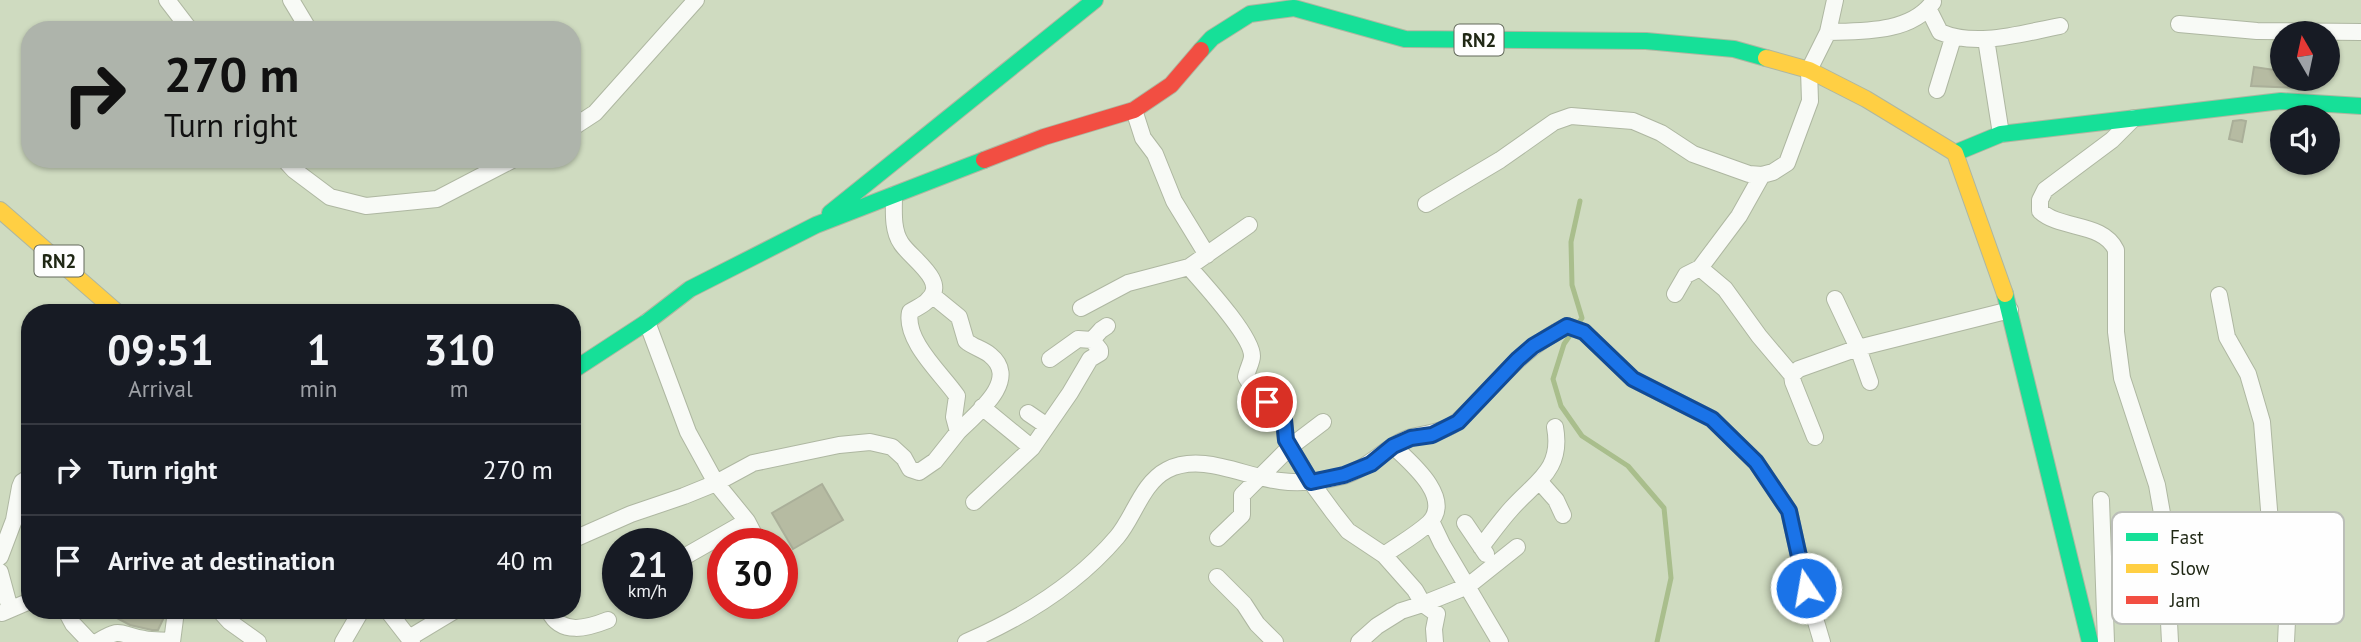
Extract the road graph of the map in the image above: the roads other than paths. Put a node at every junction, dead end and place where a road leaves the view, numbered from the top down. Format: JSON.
{"nodes":[{"id":1,"x":166,"y":0,"type":"edge"},
{"id":2,"x":291,"y":0,"type":"edge"},
{"id":3,"x":696,"y":0,"type":"edge"},
{"id":4,"x":1094,"y":0,"type":"edge"},
{"id":5,"x":1835,"y":0,"type":"edge"},
{"id":6,"x":1931,"y":4,"type":"edge"},
{"id":7,"x":183,"y":21,"type":"edge"},
{"id":8,"x":304,"y":21,"type":"edge"},
{"id":9,"x":2179,"y":24,"type":"dead end"},
{"id":10,"x":2060,"y":26,"type":"dead end"},
{"id":11,"x":1828,"y":32,"type":"junction"},
{"id":12,"x":2361,"y":32,"type":"edge"},
{"id":13,"x":1953,"y":38,"type":"junction"},
{"id":14,"x":1986,"y":39,"type":"junction"},
{"id":15,"x":1809,"y":70,"type":"junction"},
{"id":16,"x":1937,"y":90,"type":"dead end"},
{"id":17,"x":2361,"y":106,"type":"edge"},
{"id":18,"x":1134,"y":110,"type":"junction"},
{"id":19,"x":2134,"y":118,"type":"junction"},
{"id":20,"x":581,"y":122,"type":"edge"},
{"id":21,"x":2001,"y":134,"type":"junction"},
{"id":22,"x":1955,"y":153,"type":"junction"},
{"id":23,"x":292,"y":168,"type":"edge"},
{"id":24,"x":497,"y":168,"type":"edge"},
{"id":25,"x":1762,"y":175,"type":"junction"},
{"id":26,"x":894,"y":195,"type":"junction"},
{"id":27,"x":1426,"y":204,"type":"dead end"},
{"id":28,"x":0,"y":210,"type":"edge"},
{"id":29,"x":816,"y":225,"type":"junction"},
{"id":30,"x":1250,"y":225,"type":"dead end"},
{"id":31,"x":1207,"y":255,"type":"junction"},
{"id":32,"x":1189,"y":267,"type":"junction"},
{"id":33,"x":1700,"y":268,"type":"junction"},
{"id":34,"x":1675,"y":294,"type":"dead end"},
{"id":35,"x":932,"y":295,"type":"junction"},
{"id":36,"x":2219,"y":295,"type":"dead end"},
{"id":37,"x":1835,"y":299,"type":"dead end"},
{"id":38,"x":108,"y":304,"type":"edge"},
{"id":39,"x":1082,"y":308,"type":"dead end"},
{"id":40,"x":2010,"y":310,"type":"junction"},
{"id":41,"x":647,"y":322,"type":"junction"},
{"id":42,"x":1107,"y":326,"type":"dead end"},
{"id":43,"x":1092,"y":340,"type":"junction"},
{"id":44,"x":1858,"y":348,"type":"junction"},
{"id":45,"x":1050,"y":359,"type":"dead end"},
{"id":46,"x":581,"y":365,"type":"edge"},
{"id":47,"x":1792,"y":375,"type":"junction"},
{"id":48,"x":1870,"y":382,"type":"dead end"},
{"id":49,"x":982,"y":407,"type":"junction"},
{"id":50,"x":1028,"y":413,"type":"dead end"},
{"id":51,"x":1323,"y":422,"type":"dead end"},
{"id":52,"x":1047,"y":426,"type":"junction"},
{"id":53,"x":1555,"y":427,"type":"dead end"},
{"id":54,"x":958,"y":432,"type":"junction"},
{"id":55,"x":1815,"y":437,"type":"dead end"},
{"id":56,"x":1393,"y":446,"type":"junction"},
{"id":57,"x":1290,"y":447,"type":"junction"},
{"id":58,"x":1032,"y":448,"type":"junction"},
{"id":59,"x":1259,"y":475,"type":"junction"},
{"id":60,"x":1311,"y":482,"type":"junction"},
{"id":61,"x":1539,"y":482,"type":"junction"},
{"id":62,"x":716,"y":483,"type":"junction"},
{"id":63,"x":21,"y":484,"type":"edge"},
{"id":64,"x":2101,"y":500,"type":"dead end"},
{"id":65,"x":974,"y":502,"type":"dead end"},
{"id":66,"x":2162,"y":512,"type":"edge"},
{"id":67,"x":2269,"y":512,"type":"edge"},
{"id":68,"x":1563,"y":515,"type":"dead end"},
{"id":69,"x":1432,"y":521,"type":"junction"},
{"id":70,"x":747,"y":522,"type":"junction"},
{"id":71,"x":1465,"y":523,"type":"dead end"},
{"id":72,"x":750,"y":528,"type":"edge"},
{"id":73,"x":581,"y":536,"type":"edge"},
{"id":74,"x":1218,"y":538,"type":"dead end"},
{"id":75,"x":1481,"y":547,"type":"junction"},
{"id":76,"x":1517,"y":547,"type":"dead end"},
{"id":77,"x":1,"y":550,"type":"edge"},
{"id":78,"x":693,"y":552,"type":"edge"},
{"id":79,"x":1384,"y":555,"type":"junction"},
{"id":80,"x":1493,"y":565,"type":"junction"},
{"id":81,"x":0,"y":572,"type":"edge"},
{"id":82,"x":1217,"y":577,"type":"dead end"},
{"id":83,"x":1468,"y":586,"type":"junction"},
{"id":84,"x":1423,"y":604,"type":"junction"},
{"id":85,"x":5,"y":611,"type":"edge"},
{"id":86,"x":70,"y":619,"type":"edge"},
{"id":87,"x":175,"y":619,"type":"edge"},
{"id":88,"x":227,"y":619,"type":"edge"},
{"id":89,"x":356,"y":619,"type":"edge"},
{"id":90,"x":394,"y":619,"type":"edge"},
{"id":91,"x":442,"y":619,"type":"edge"},
{"id":92,"x":554,"y":619,"type":"edge"},
{"id":93,"x":608,"y":620,"type":"dead end"},
{"id":94,"x":2169,"y":624,"type":"edge"},
{"id":95,"x":2287,"y":624,"type":"edge"},
{"id":96,"x":410,"y":640,"type":"edge"},
{"id":97,"x":90,"y":642,"type":"edge"},
{"id":98,"x":97,"y":642,"type":"edge"},
{"id":99,"x":172,"y":642,"type":"edge"},
{"id":100,"x":258,"y":642,"type":"edge"},
{"id":101,"x":343,"y":642,"type":"edge"},
{"id":102,"x":966,"y":642,"type":"edge"},
{"id":103,"x":1275,"y":642,"type":"edge"},
{"id":104,"x":1359,"y":642,"type":"edge"},
{"id":105,"x":1435,"y":642,"type":"edge"},
{"id":106,"x":1500,"y":642,"type":"edge"},
{"id":107,"x":1822,"y":642,"type":"edge"},
{"id":108,"x":2090,"y":642,"type":"edge"},
{"id":109,"x":2106,"y":642,"type":"edge"},
{"id":110,"x":2170,"y":642,"type":"edge"},
{"id":111,"x":2286,"y":642,"type":"edge"}],
"edges":[{"from":1,"to":7,"type":"street"},
{"from":2,"to":8,"type":"street"},
{"from":3,"to":20,"type":"street"},
{"from":4,"to":29,"type":"main road"},
{"from":5,"to":11,"type":"street"},
{"from":6,"to":11,"type":"street"},
{"from":6,"to":13,"type":"street"},
{"from":9,"to":12,"type":"street"},
{"from":10,"to":14,"type":"street"},
{"from":11,"to":15,"type":"street"},
{"from":13,"to":14,"type":"street"},
{"from":13,"to":16,"type":"street"},
{"from":14,"to":21,"type":"street"},
{"from":15,"to":18,"type":"main road","number":"RN2"},
{"from":15,"to":22,"type":"main road","number":"RN2"},
{"from":15,"to":25,"type":"street"},
{"from":17,"to":19,"type":"main road"},
{"from":18,"to":26,"type":"main road","number":"RN2"},
{"from":18,"to":31,"type":"street"},
{"from":19,"to":21,"type":"main road"},
{"from":19,"to":66,"type":"street"},
{"from":21,"to":22,"type":"main road"},
{"from":22,"to":40,"type":"main road"},
{"from":23,"to":24,"type":"street"},
{"from":25,"to":27,"type":"street"},
{"from":25,"to":33,"type":"street"},
{"from":26,"to":29,"type":"main road","number":"RN2"},
{"from":26,"to":35,"type":"street"},
{"from":28,"to":38,"type":"main road","number":"RN2"},
{"from":29,"to":41,"type":"main road","number":"RN2"},
{"from":30,"to":31,"type":"street"},
{"from":31,"to":32,"type":"street"},
{"from":32,"to":39,"type":"street"},
{"from":32,"to":57,"type":"street"},
{"from":33,"to":34,"type":"street"},
{"from":33,"to":47,"type":"street"},
{"from":35,"to":49,"type":"street"},
{"from":35,"to":54,"type":"street"},
{"from":36,"to":67,"type":"street"},
{"from":37,"to":44,"type":"street"},
{"from":40,"to":44,"type":"street"},
{"from":40,"to":108,"type":"main road"},
{"from":41,"to":46,"type":"main road","number":"RN2"},
{"from":41,"to":62,"type":"street"},
{"from":42,"to":43,"type":"street"},
{"from":43,"to":45,"type":"street"},
{"from":43,"to":52,"type":"street"},
{"from":44,"to":47,"type":"street"},
{"from":44,"to":48,"type":"street"},
{"from":47,"to":55,"type":"street"},
{"from":49,"to":54,"type":"street"},
{"from":49,"to":58,"type":"street"},
{"from":50,"to":52,"type":"street"},
{"from":51,"to":57,"type":"street"},
{"from":52,"to":58,"type":"street"},
{"from":53,"to":61,"type":"street"},
{"from":54,"to":62,"type":"street"},
{"from":56,"to":60,"type":"street"},
{"from":56,"to":69,"type":"street"},
{"from":56,"to":107,"type":"street"},
{"from":57,"to":59,"type":"street"},
{"from":57,"to":60,"type":"street"},
{"from":58,"to":65,"type":"street"},
{"from":59,"to":60,"type":"street"},
{"from":59,"to":74,"type":"street"},
{"from":59,"to":102,"type":"street"},
{"from":60,"to":79,"type":"street"},
{"from":61,"to":68,"type":"street"},
{"from":61,"to":75,"type":"street"},
{"from":62,"to":70,"type":"street"},
{"from":62,"to":73,"type":"street"},
{"from":63,"to":77,"type":"street"},
{"from":64,"to":109,"type":"street"},
{"from":69,"to":79,"type":"street"},
{"from":69,"to":83,"type":"street"},
{"from":70,"to":72,"type":"street"},
{"from":70,"to":78,"type":"street"},
{"from":71,"to":75,"type":"street"},
{"from":75,"to":80,"type":"street"},
{"from":76,"to":80,"type":"street"},
{"from":79,"to":84,"type":"street"},
{"from":80,"to":83,"type":"street"},
{"from":81,"to":85,"type":"street"},
{"from":82,"to":103,"type":"street"},
{"from":83,"to":84,"type":"street"},
{"from":83,"to":106,"type":"street"},
{"from":84,"to":104,"type":"street"},
{"from":84,"to":105,"type":"street"},
{"from":86,"to":97,"type":"street"},
{"from":87,"to":99,"type":"street"},
{"from":88,"to":100,"type":"street"},
{"from":89,"to":101,"type":"street"},
{"from":90,"to":96,"type":"street"},
{"from":91,"to":96,"type":"street"},
{"from":92,"to":93,"type":"street"},
{"from":94,"to":110,"type":"street"},
{"from":95,"to":111,"type":"street"},
{"from":98,"to":99,"type":"street"}]}
